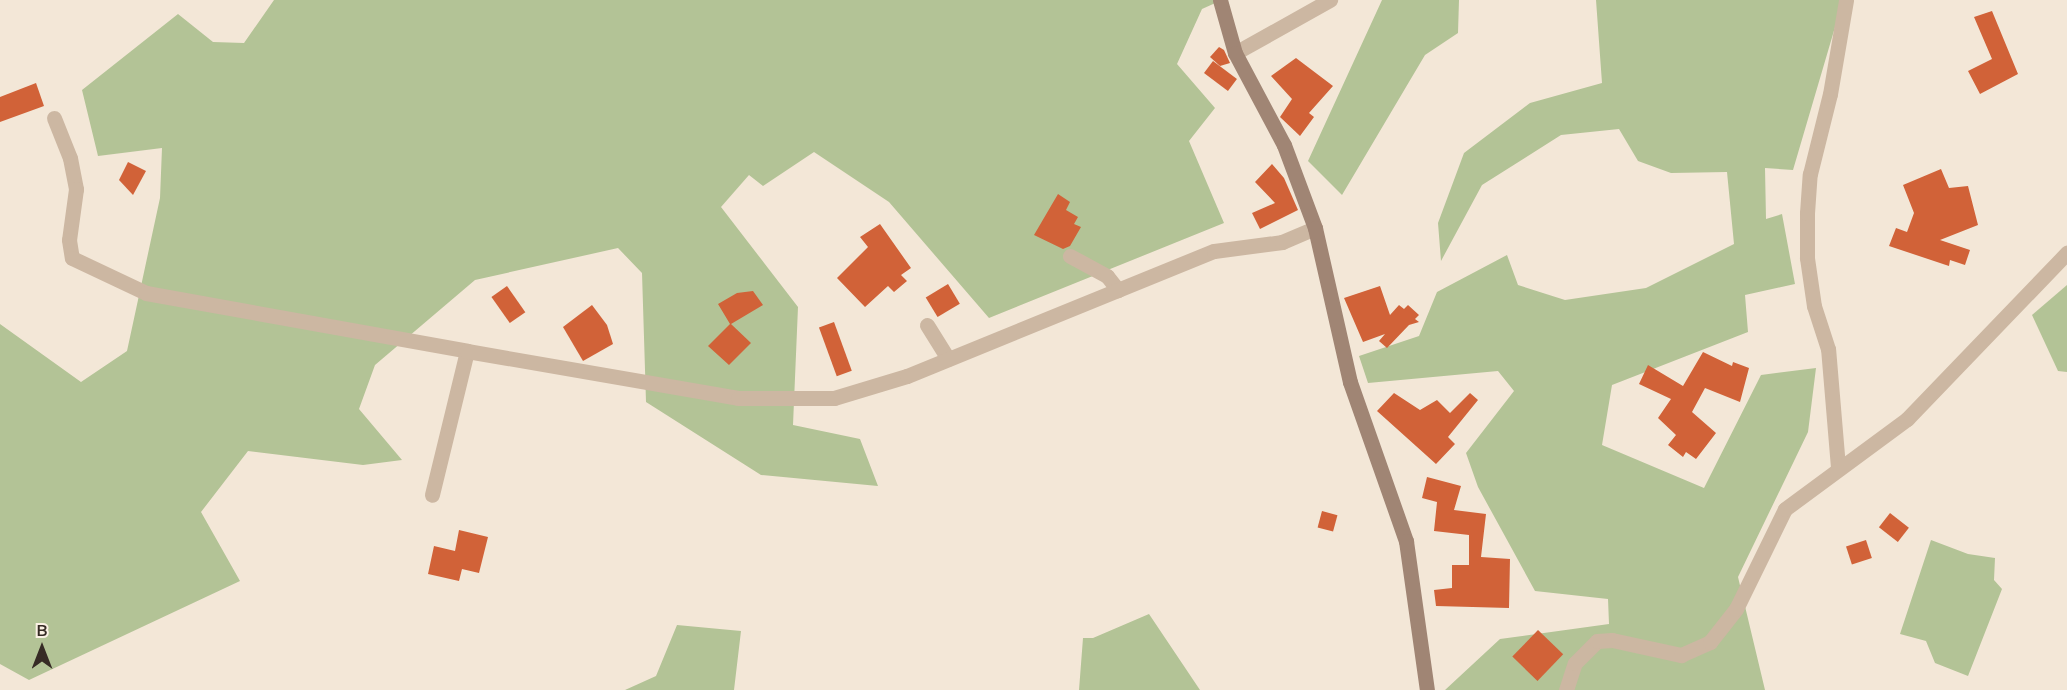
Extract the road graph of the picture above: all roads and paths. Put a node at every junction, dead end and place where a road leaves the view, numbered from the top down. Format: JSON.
{"nodes":[{"id":1,"x":1220,"y":0,"type":"edge"},
{"id":2,"x":1330,"y":0,"type":"edge"},
{"id":3,"x":1846,"y":0,"type":"edge"},
{"id":4,"x":1235,"y":53,"type":"junction"},
{"id":5,"x":54,"y":118,"type":"dead end"},
{"id":6,"x":1315,"y":228,"type":"junction"},
{"id":7,"x":2067,"y":253,"type":"edge"},
{"id":8,"x":1070,"y":256,"type":"dead end"},
{"id":9,"x":1118,"y":290,"type":"junction"},
{"id":10,"x":927,"y":325,"type":"dead end"},
{"id":11,"x":467,"y":351,"type":"junction"},
{"id":12,"x":948,"y":359,"type":"junction"},
{"id":13,"x":1838,"y":467,"type":"junction"},
{"id":14,"x":432,"y":495,"type":"dead end"},
{"id":15,"x":1427,"y":690,"type":"edge"},
{"id":16,"x":1566,"y":690,"type":"edge"}],
"edges":[{"from":1,"to":4,"type":"street"},
{"from":2,"to":4,"type":"street"},
{"from":3,"to":13,"type":"street"},
{"from":4,"to":6,"type":"street"},
{"from":5,"to":11,"type":"street"},
{"from":6,"to":9,"type":"street"},
{"from":6,"to":15,"type":"street"},
{"from":7,"to":13,"type":"street"},
{"from":8,"to":9,"type":"street"},
{"from":9,"to":12,"type":"street"},
{"from":10,"to":12,"type":"street"},
{"from":11,"to":12,"type":"street"},
{"from":11,"to":14,"type":"street"},
{"from":13,"to":16,"type":"street"}]}
